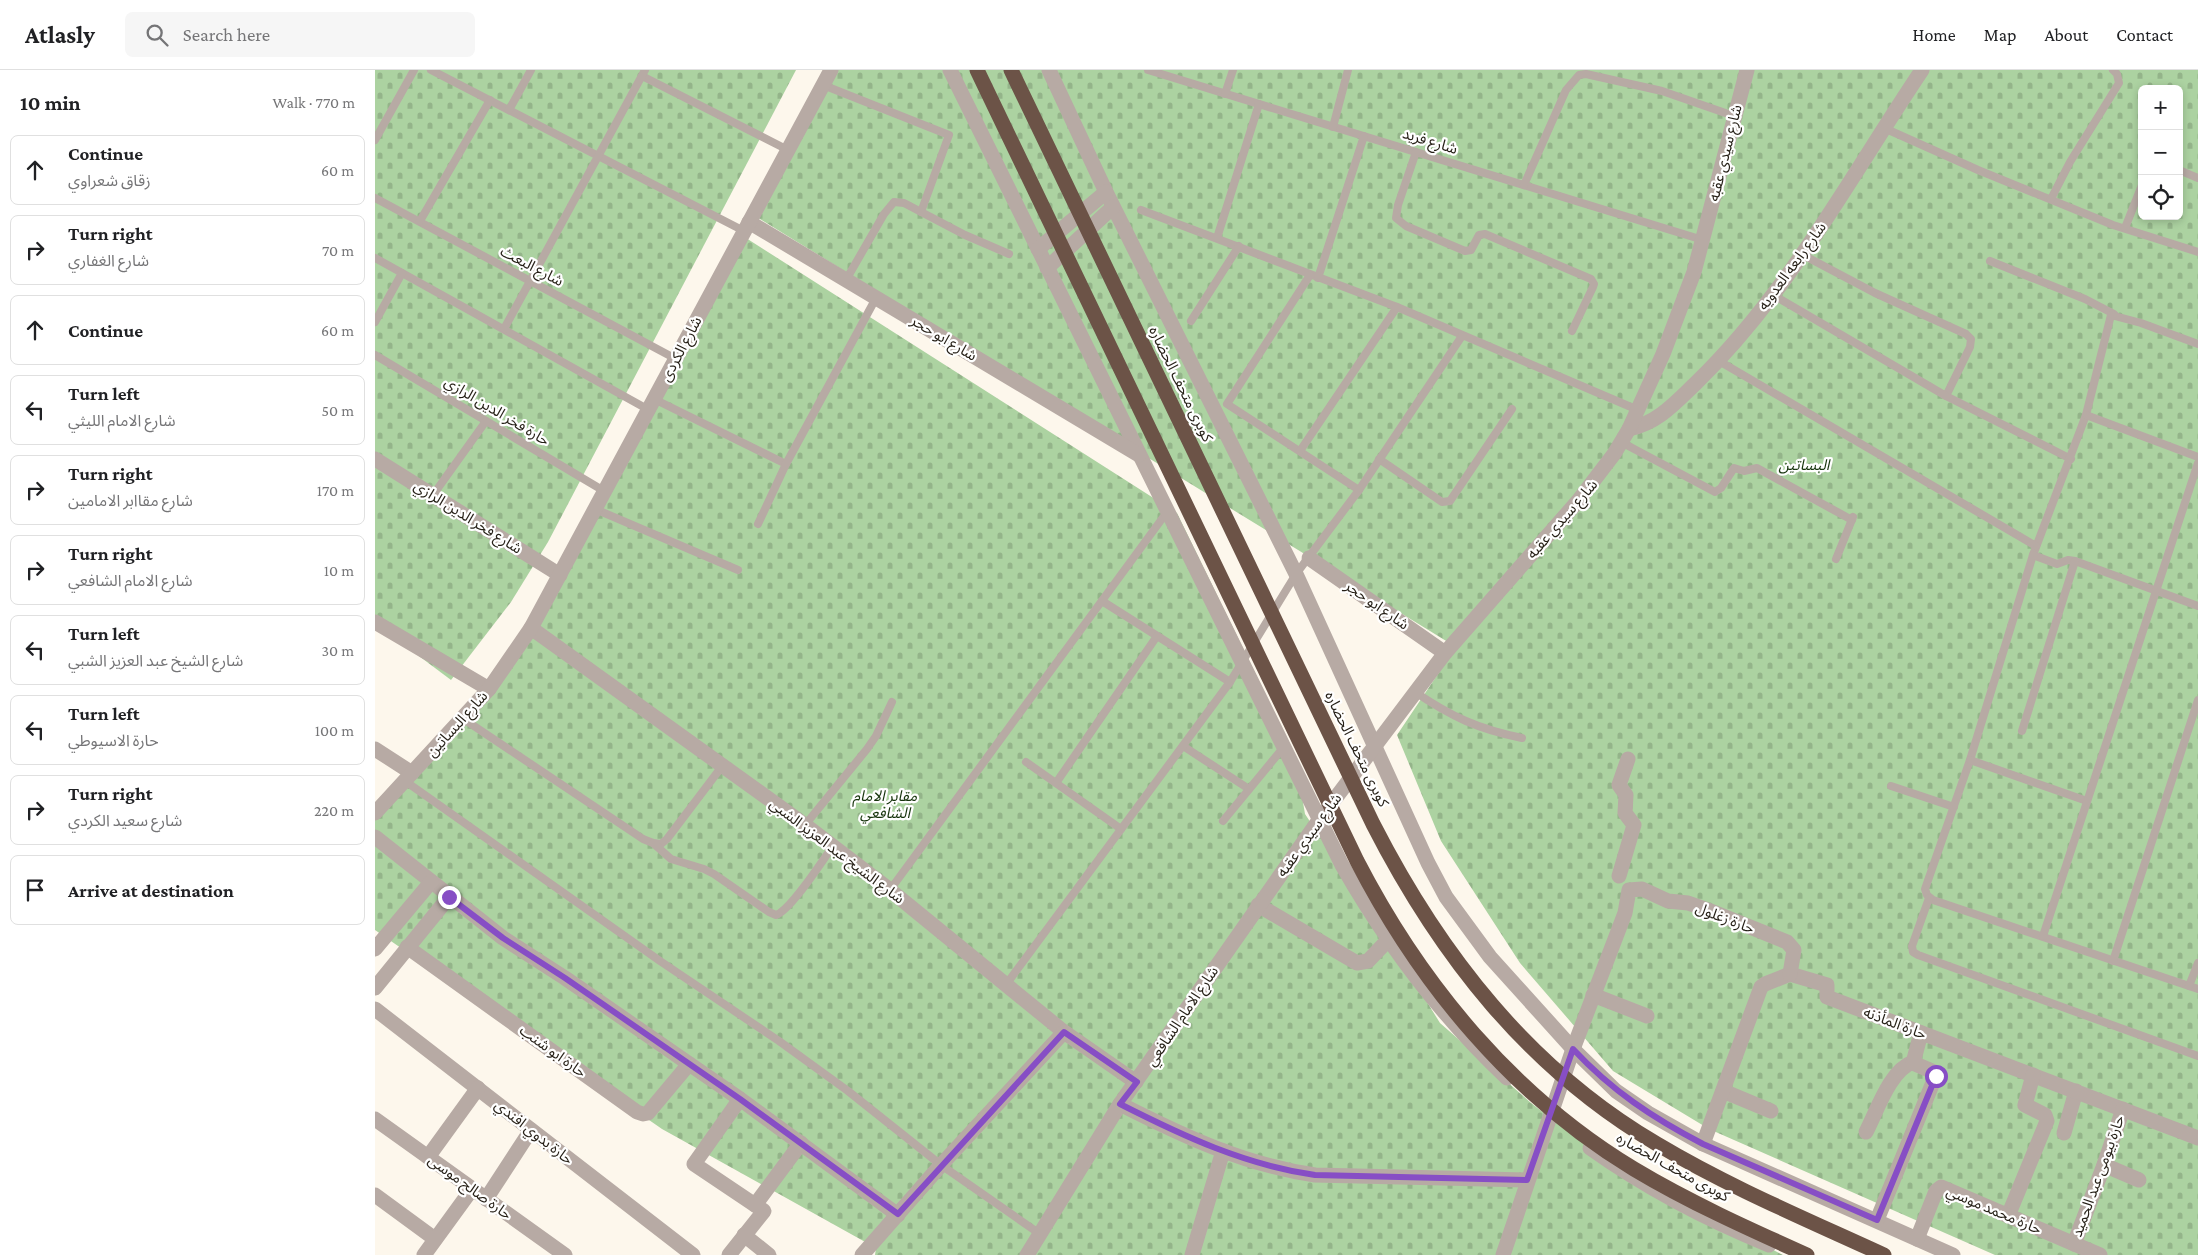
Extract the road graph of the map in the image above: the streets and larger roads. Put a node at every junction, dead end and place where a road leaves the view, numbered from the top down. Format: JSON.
{"nodes":[{"id":1,"x":831,"y":70,"type":"edge"},
{"id":2,"x":950,"y":70,"type":"edge"},
{"id":3,"x":977,"y":70,"type":"edge"},
{"id":4,"x":1011,"y":70,"type":"edge"},
{"id":5,"x":1049,"y":70,"type":"edge"},
{"id":6,"x":1747,"y":70,"type":"edge"},
{"id":7,"x":1922,"y":70,"type":"edge"},
{"id":8,"x":1106,"y":192,"type":"junction"},
{"id":9,"x":1113,"y":207,"type":"junction"},
{"id":10,"x":746,"y":226,"type":"junction"},
{"id":11,"x":1038,"y":250,"type":"junction"},
{"id":12,"x":1047,"y":268,"type":"junction"},
{"id":13,"x":1625,"y":436,"type":"junction"},
{"id":14,"x":1139,"y":455,"type":"junction"},
{"id":15,"x":375,"y":459,"type":"edge"},
{"id":16,"x":1309,"y":558,"type":"road end"},
{"id":17,"x":560,"y":575,"type":"junction"},
{"id":18,"x":375,"y":622,"type":"edge"},
{"id":19,"x":531,"y":628,"type":"junction"},
{"id":20,"x":1445,"y":652,"type":"junction"},
{"id":21,"x":489,"y":688,"type":"junction"},
{"id":22,"x":1374,"y":748,"type":"junction"},
{"id":23,"x":375,"y":749,"type":"edge"},
{"id":24,"x":1628,"y":759,"type":"dead end"},
{"id":25,"x":409,"y":777,"type":"junction"},
{"id":26,"x":375,"y":813,"type":"edge"},
{"id":27,"x":1319,"y":820,"type":"junction"},
{"id":28,"x":375,"y":837,"type":"edge"},
{"id":29,"x":431,"y":882,"type":"junction"},
{"id":30,"x":1629,"y":890,"type":"junction"},
{"id":31,"x":449,"y":897,"type":"junction"},
{"id":32,"x":1259,"y":904,"type":"junction"},
{"id":33,"x":1387,"y":940,"type":"junction"},
{"id":34,"x":407,"y":947,"type":"junction"},
{"id":35,"x":375,"y":949,"type":"edge"},
{"id":36,"x":1789,"y":974,"type":"junction"},
{"id":37,"x":375,"y":988,"type":"edge"},
{"id":38,"x":1593,"y":995,"type":"junction"},
{"id":39,"x":375,"y":1008,"type":"edge"},
{"id":40,"x":1647,"y":1016,"type":"dead end"},
{"id":41,"x":1064,"y":1032,"type":"junction"},
{"id":42,"x":1921,"y":1033,"type":"junction"},
{"id":43,"x":1573,"y":1049,"type":"junction"},
{"id":44,"x":1913,"y":1062,"type":"junction"},
{"id":45,"x":689,"y":1064,"type":"junction"},
{"id":46,"x":2033,"y":1075,"type":"junction"},
{"id":47,"x":1137,"y":1082,"type":"junction"},
{"id":48,"x":478,"y":1088,"type":"junction"},
{"id":49,"x":1723,"y":1091,"type":"junction"},
{"id":50,"x":2076,"y":1091,"type":"junction"},
{"id":51,"x":740,"y":1099,"type":"junction"},
{"id":52,"x":1120,"y":1104,"type":"junction"},
{"id":53,"x":2123,"y":1109,"type":"junction"},
{"id":54,"x":1771,"y":1111,"type":"dead end"},
{"id":55,"x":1549,"y":1116,"type":"junction"},
{"id":56,"x":375,"y":1119,"type":"edge"},
{"id":57,"x":531,"y":1130,"type":"junction"},
{"id":58,"x":1866,"y":1132,"type":"dead end"},
{"id":59,"x":2064,"y":1133,"type":"dead end"},
{"id":60,"x":2198,"y":1138,"type":"edge"},
{"id":61,"x":801,"y":1143,"type":"junction"},
{"id":62,"x":1703,"y":1144,"type":"junction"},
{"id":63,"x":1223,"y":1151,"type":"junction"},
{"id":64,"x":428,"y":1157,"type":"junction"},
{"id":65,"x":2105,"y":1165,"type":"junction"},
{"id":66,"x":1527,"y":1180,"type":"junction"},
{"id":67,"x":2139,"y":1180,"type":"dead end"},
{"id":68,"x":472,"y":1189,"type":"junction"},
{"id":69,"x":375,"y":1195,"type":"edge"},
{"id":70,"x":486,"y":1199,"type":"junction"},
{"id":71,"x":755,"y":1205,"type":"junction"},
{"id":72,"x":898,"y":1214,"type":"junction"},
{"id":73,"x":2008,"y":1216,"type":"junction"},
{"id":74,"x":1877,"y":1220,"type":"junction"},
{"id":75,"x":744,"y":1235,"type":"junction"},
{"id":76,"x":435,"y":1239,"type":"junction"},
{"id":77,"x":1917,"y":1239,"type":"junction"},
{"id":78,"x":2074,"y":1244,"type":"junction"},
{"id":79,"x":548,"y":1250,"type":"edge"},
{"id":80,"x":423,"y":1255,"type":"edge"},
{"id":81,"x":565,"y":1255,"type":"edge"},
{"id":82,"x":693,"y":1255,"type":"edge"},
{"id":83,"x":729,"y":1255,"type":"edge"},
{"id":84,"x":769,"y":1255,"type":"edge"},
{"id":85,"x":862,"y":1255,"type":"edge"},
{"id":86,"x":1027,"y":1255,"type":"edge"},
{"id":87,"x":1192,"y":1255,"type":"edge"},
{"id":88,"x":1503,"y":1255,"type":"edge"},
{"id":89,"x":1791,"y":1255,"type":"edge"},
{"id":90,"x":1807,"y":1255,"type":"edge"},
{"id":91,"x":1884,"y":1255,"type":"edge"},
{"id":92,"x":1953,"y":1255,"type":"edge"},
{"id":93,"x":2100,"y":1255,"type":"edge"}],
"edges":[{"from":1,"to":10,"type":"street","name":"شارع الكردى"},
{"from":2,"to":11,"type":"street"},
{"from":3,"to":90,"type":"highway","name":"كوبرى متحف الحضاره","bridge":true},
{"from":4,"to":91,"type":"highway","name":"كوبرى متحف الحضاره","bridge":true},
{"from":5,"to":8,"type":"street"},
{"from":6,"to":13,"type":"street","name":"شارع سيدي عقبه"},
{"from":7,"to":13,"type":"street","name":"شارع رابعه العدويه"},
{"from":8,"to":9,"type":"street"},
{"from":8,"to":11,"type":"street"},
{"from":9,"to":12,"type":"street"},
{"from":9,"to":22,"type":"street"},
{"from":10,"to":14,"type":"street","name":"شارع ابو حجر"},
{"from":10,"to":17,"type":"street","name":"شارع الكردى"},
{"from":11,"to":12,"type":"street"},
{"from":12,"to":14,"type":"street"},
{"from":13,"to":20,"type":"street","name":"شارع سيدي عقبه"},
{"from":14,"to":27,"type":"street"},
{"from":15,"to":17,"type":"street","name":"شارع فخر الدين الرازي"},
{"from":16,"to":20,"type":"street","name":"شارع ابو حجر"},
{"from":17,"to":19,"type":"street","name":"شارع الكردى"},
{"from":18,"to":21,"type":"street"},
{"from":19,"to":21,"type":"street","name":"شارع البساتين"},
{"from":19,"to":41,"type":"street","name":"شارع الشيخ عبد العزيز الشبي"},
{"from":20,"to":22,"type":"street","name":"شارع سيدي عقبه"},
{"from":21,"to":25,"type":"street","name":"شارع البساتين"},
{"from":22,"to":27,"type":"street","name":"شارع سيدي عقبه"},
{"from":22,"to":43,"type":"street"},
{"from":23,"to":25,"type":"street"},
{"from":24,"to":30,"type":"street"},
{"from":25,"to":26,"type":"street","name":"شارع البساتين"},
{"from":27,"to":32,"type":"street","name":"شارع سيدي عقبه"},
{"from":27,"to":33,"type":"street"},
{"from":28,"to":29,"type":"street"},
{"from":29,"to":31,"type":"street"},
{"from":29,"to":35,"type":"street"},
{"from":30,"to":36,"type":"street","name":"حارة زغلول"},
{"from":30,"to":38,"type":"street"},
{"from":31,"to":34,"type":"street"},
{"from":31,"to":45,"type":"street"},
{"from":32,"to":33,"type":"street"},
{"from":32,"to":47,"type":"street","name":"شارع الامام الشافعي"},
{"from":33,"to":55,"type":"street"},
{"from":34,"to":37,"type":"street"},
{"from":34,"to":45,"type":"street","name":"حارة ابو شنب"},
{"from":36,"to":42,"type":"street","name":"حارة المأذنه"},
{"from":36,"to":49,"type":"street"},
{"from":38,"to":40,"type":"street"},
{"from":38,"to":43,"type":"street"},
{"from":39,"to":48,"type":"street","name":"حارة بدوي افندي"},
{"from":41,"to":47,"type":"street","name":"شارع الشيخ عبد العزيز الشبي"},
{"from":41,"to":72,"type":"street"},
{"from":42,"to":44,"type":"street"},
{"from":42,"to":46,"type":"street","name":"حارة المأذنه"},
{"from":43,"to":55,"type":"street"},
{"from":43,"to":62,"type":"street"},
{"from":44,"to":58,"type":"street"},
{"from":44,"to":74,"type":"street"},
{"from":45,"to":51,"type":"street"},
{"from":46,"to":50,"type":"street","name":"حارة المأذنه"},
{"from":46,"to":73,"type":"street"},
{"from":47,"to":52,"type":"street","name":"شارع الامام الشافعي"},
{"from":48,"to":57,"type":"street","name":"حارة بدوي افندي"},
{"from":48,"to":64,"type":"street"},
{"from":49,"to":54,"type":"street"},
{"from":49,"to":62,"type":"street"},
{"from":50,"to":53,"type":"street","name":"حارة المأذنه"},
{"from":50,"to":59,"type":"street"},
{"from":51,"to":61,"type":"street"},
{"from":51,"to":71,"type":"street"},
{"from":52,"to":63,"type":"street"},
{"from":52,"to":86,"type":"street","name":"شارع الامام الشافعي"},
{"from":53,"to":60,"type":"street","name":"حارة المأذنه"},
{"from":53,"to":65,"type":"street","name":"حارة بيومى عبد الحميد"},
{"from":55,"to":66,"type":"street"},
{"from":55,"to":89,"type":"street"},
{"from":56,"to":64,"type":"street","name":"حارة صالح موسى"},
{"from":57,"to":70,"type":"street"},
{"from":57,"to":82,"type":"street","name":"حارة بدوي افندي"},
{"from":61,"to":71,"type":"street"},
{"from":61,"to":72,"type":"street"},
{"from":62,"to":74,"type":"street"},
{"from":63,"to":66,"type":"street"},
{"from":63,"to":87,"type":"street"},
{"from":64,"to":68,"type":"street","name":"حارة صالح موسى"},
{"from":65,"to":67,"type":"street"},
{"from":65,"to":78,"type":"street","name":"حارة بيومى عبد الحميد"},
{"from":66,"to":88,"type":"street"},
{"from":68,"to":70,"type":"street","name":"حارة صالح موسى"},
{"from":68,"to":76,"type":"street"},
{"from":69,"to":76,"type":"street"},
{"from":70,"to":79,"type":"street","name":"حارة صالح موسى"},
{"from":71,"to":75,"type":"street"},
{"from":72,"to":85,"type":"street"},
{"from":73,"to":77,"type":"street","name":"حارة محمد موسي"},
{"from":73,"to":78,"type":"street","name":"حارة محمد موسي"},
{"from":74,"to":77,"type":"street"},
{"from":75,"to":83,"type":"street"},
{"from":75,"to":84,"type":"street"},
{"from":76,"to":80,"type":"street"},
{"from":77,"to":92,"type":"street"},
{"from":78,"to":93,"type":"street","name":"حارة محمد موسي"},
{"from":79,"to":81,"type":"street","name":"حارة صالح موسى"}]}
